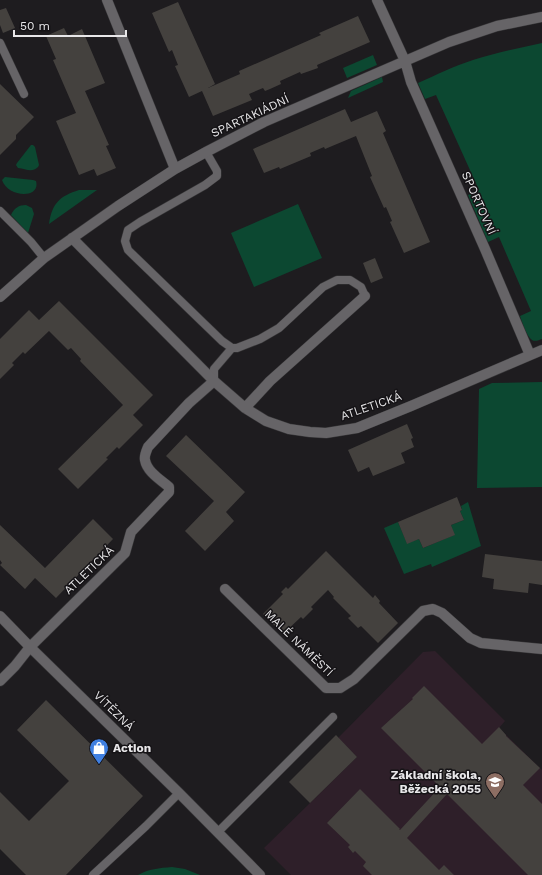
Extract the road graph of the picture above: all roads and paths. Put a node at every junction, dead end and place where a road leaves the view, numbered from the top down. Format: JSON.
{"nodes":[{"id":1,"x":107,"y":0,"type":"edge"},
{"id":2,"x":377,"y":0,"type":"edge"},
{"id":3,"x":542,"y":17,"type":"edge"},
{"id":4,"x":0,"y":43,"type":"edge"},
{"id":5,"x":405,"y":61,"type":"junction"},
{"id":6,"x":24,"y":94,"type":"dead end"},
{"id":7,"x":206,"y":152,"type":"junction"},
{"id":8,"x":175,"y":169,"type":"junction"},
{"id":9,"x":0,"y":211,"type":"edge"},
{"id":10,"x":72,"y":238,"type":"junction"},
{"id":11,"x":44,"y":258,"type":"junction"},
{"id":12,"x":365,"y":296,"type":"joint"},
{"id":13,"x":0,"y":297,"type":"edge"},
{"id":14,"x":232,"y":348,"type":"junction"},
{"id":15,"x":542,"y":350,"type":"edge"},
{"id":16,"x":530,"y":355,"type":"junction"},
{"id":17,"x":214,"y":381,"type":"junction"},
{"id":18,"x":245,"y":408,"type":"junction"},
{"id":19,"x":225,"y":589,"type":"dead end"},
{"id":20,"x":0,"y":616,"type":"edge"},
{"id":21,"x":30,"y":647,"type":"junction"},
{"id":22,"x":542,"y":649,"type":"edge"},
{"id":23,"x":0,"y":681,"type":"edge"},
{"id":24,"x":332,"y":717,"type":"dead end"},
{"id":25,"x":179,"y":793,"type":"junction"},
{"id":26,"x":218,"y":832,"type":"junction"},
{"id":27,"x":93,"y":875,"type":"edge"},
{"id":28,"x":260,"y":875,"type":"edge"}],
"edges":[{"from":1,"to":8,"type":"street"},
{"from":2,"to":5,"type":"street","name":"SPORTOVNÍ"},
{"from":3,"to":5,"type":"street","name":"SPARTAKIÁDNÍ"},
{"from":4,"to":6,"type":"lane"},
{"from":5,"to":7,"type":"street","name":"SPARTAKIÁDNÍ"},
{"from":5,"to":16,"type":"street","name":"SPORTOVNÍ"},
{"from":7,"to":8,"type":"street","name":"SPARTAKIÁDNÍ"},
{"from":7,"to":14,"type":"lane"},
{"from":8,"to":10,"type":"street","name":"SPARTAKIÁDNÍ"},
{"from":9,"to":11,"type":"lane"},
{"from":10,"to":11,"type":"street","name":"SPARTAKIÁDNÍ"},
{"from":10,"to":17,"type":"street","name":"ATLETICKÁ"},
{"from":11,"to":13,"type":"street","name":"SPARTAKIÁDNÍ"},
{"from":12,"to":14,"type":"lane"},
{"from":12,"to":18,"type":"street"},
{"from":14,"to":17,"type":"lane"},
{"from":15,"to":16,"type":"street","name":"ATLETICKÁ"},
{"from":16,"to":18,"type":"street","name":"ATLETICKÁ"},
{"from":17,"to":18,"type":"street","name":"ATLETICKÁ"},
{"from":17,"to":21,"type":"street","name":"ATLETICKÁ"},
{"from":19,"to":22,"type":"street","name":"MALÉ NÁMĚSTÍ"},
{"from":20,"to":21,"type":"street","name":"VÍTĚZNÁ"},
{"from":21,"to":23,"type":"street"},
{"from":21,"to":25,"type":"street","name":"VÍTĚZNÁ"},
{"from":24,"to":26,"type":"lane"},
{"from":25,"to":26,"type":"street","name":"VÍTĚZNÁ"},
{"from":25,"to":27,"type":"lane"},
{"from":26,"to":28,"type":"street","name":"VÍTĚZNÁ"}]}
